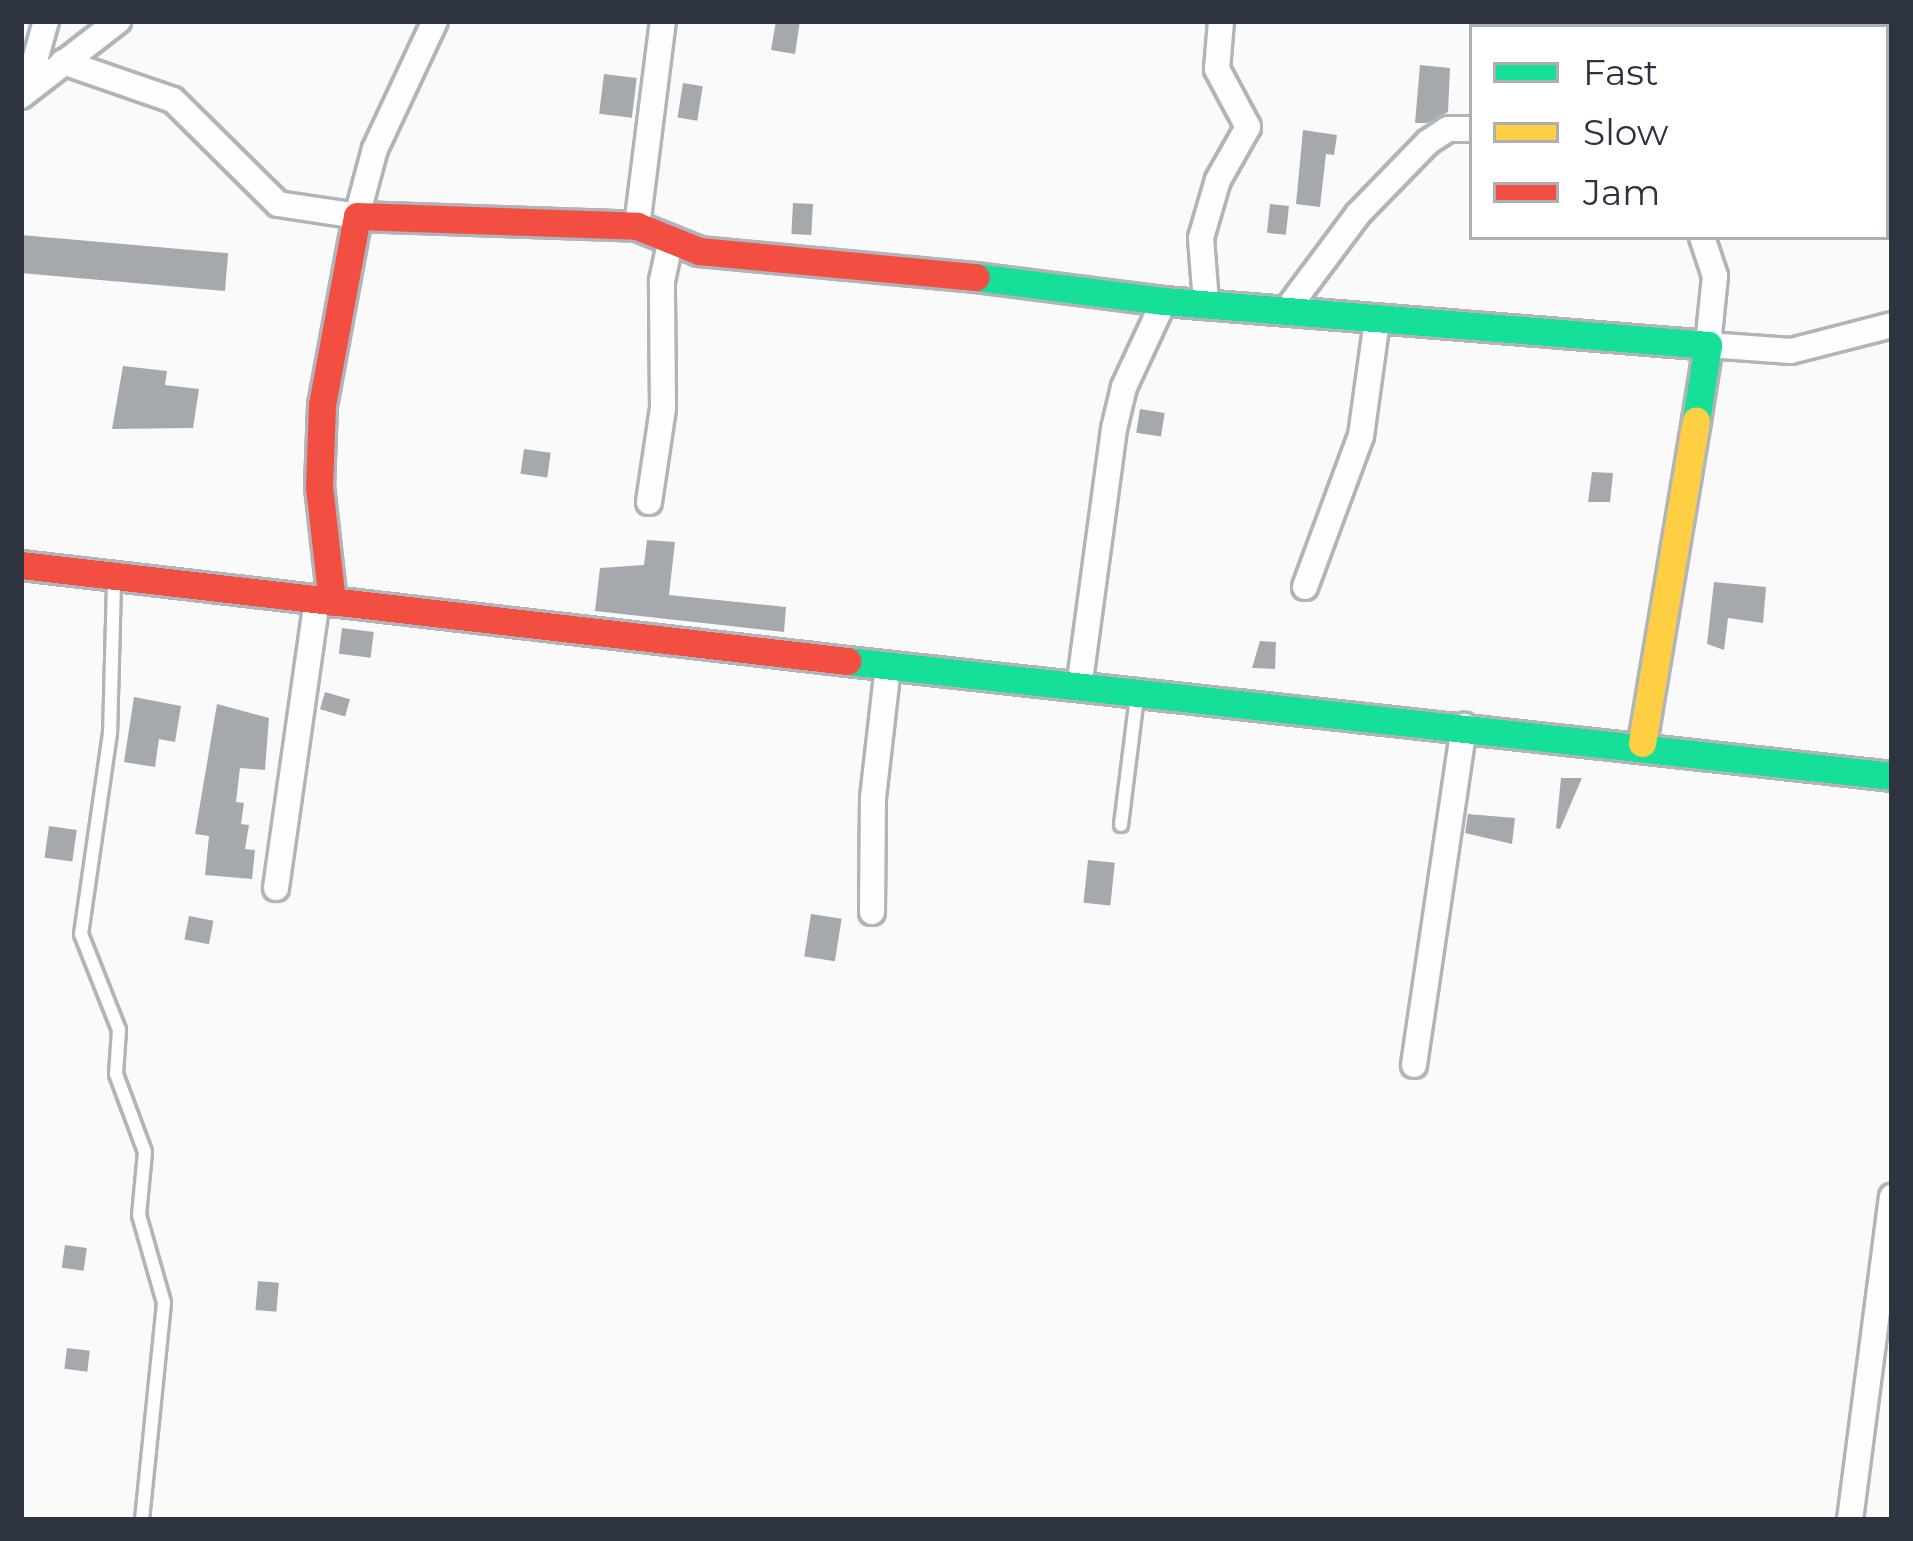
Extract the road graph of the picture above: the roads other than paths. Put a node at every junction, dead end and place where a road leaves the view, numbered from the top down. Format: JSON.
{"nodes":[{"id":1,"x":46,"y":21,"type":"edge"},
{"id":2,"x":118,"y":21,"type":"edge"},
{"id":3,"x":435,"y":21,"type":"edge"},
{"id":4,"x":663,"y":21,"type":"edge"},
{"id":5,"x":1221,"y":21,"type":"edge"},
{"id":6,"x":64,"y":62,"type":"junction"},
{"id":7,"x":24,"y":92,"type":"edge"},
{"id":8,"x":1469,"y":129,"type":"edge"},
{"id":9,"x":357,"y":217,"type":"junction"},
{"id":10,"x":637,"y":226,"type":"junction"},
{"id":11,"x":1703,"y":240,"type":"edge"},
{"id":12,"x":670,"y":244,"type":"junction"},
{"id":13,"x":1164,"y":301,"type":"junction"},
{"id":14,"x":1206,"y":302,"type":"junction"},
{"id":15,"x":1288,"y":308,"type":"junction"},
{"id":16,"x":1377,"y":320,"type":"junction"},
{"id":17,"x":1892,"y":325,"type":"edge"},
{"id":18,"x":1708,"y":346,"type":"junction"},
{"id":19,"x":649,"y":502,"type":"dead end"},
{"id":20,"x":21,"y":565,"type":"edge"},
{"id":21,"x":115,"y":581,"type":"junction"},
{"id":22,"x":1305,"y":587,"type":"dead end"},
{"id":23,"x":325,"y":602,"type":"junction"},
{"id":24,"x":888,"y":666,"type":"junction"},
{"id":25,"x":1079,"y":688,"type":"junction"},
{"id":26,"x":1137,"y":695,"type":"junction"},
{"id":27,"x":1464,"y":726,"type":"junction"},
{"id":28,"x":1642,"y":743,"type":"junction"},
{"id":29,"x":1892,"y":776,"type":"edge"},
{"id":30,"x":1120,"y":826,"type":"dead end"},
{"id":31,"x":276,"y":888,"type":"dead end"},
{"id":32,"x":872,"y":912,"type":"dead end"},
{"id":33,"x":1414,"y":1065,"type":"dead end"},
{"id":34,"x":1892,"y":1197,"type":"edge"},
{"id":35,"x":142,"y":1520,"type":"edge"},
{"id":36,"x":1850,"y":1520,"type":"edge"}],
"edges":[{"from":1,"to":7,"type":"street"},
{"from":2,"to":6,"type":"street"},
{"from":3,"to":9,"type":"street"},
{"from":4,"to":10,"type":"street"},
{"from":5,"to":14,"type":"street"},
{"from":6,"to":7,"type":"street"},
{"from":6,"to":9,"type":"street"},
{"from":8,"to":15,"type":"street"},
{"from":9,"to":10,"type":"street"},
{"from":9,"to":23,"type":"street"},
{"from":10,"to":12,"type":"street"},
{"from":11,"to":18,"type":"street"},
{"from":12,"to":13,"type":"street"},
{"from":12,"to":19,"type":"street"},
{"from":13,"to":14,"type":"street"},
{"from":13,"to":25,"type":"street"},
{"from":14,"to":15,"type":"street"},
{"from":15,"to":16,"type":"street"},
{"from":16,"to":18,"type":"street"},
{"from":16,"to":22,"type":"street"},
{"from":17,"to":18,"type":"street"},
{"from":18,"to":28,"type":"street"},
{"from":20,"to":21,"type":"street"},
{"from":21,"to":23,"type":"street"},
{"from":21,"to":35,"type":"lane"},
{"from":23,"to":24,"type":"street"},
{"from":23,"to":31,"type":"street"},
{"from":24,"to":25,"type":"street"},
{"from":24,"to":32,"type":"street"},
{"from":25,"to":26,"type":"street"},
{"from":26,"to":27,"type":"street"},
{"from":26,"to":30,"type":"lane"},
{"from":27,"to":28,"type":"street"},
{"from":27,"to":33,"type":"street"},
{"from":28,"to":29,"type":"street"},
{"from":34,"to":36,"type":"street"}]}
